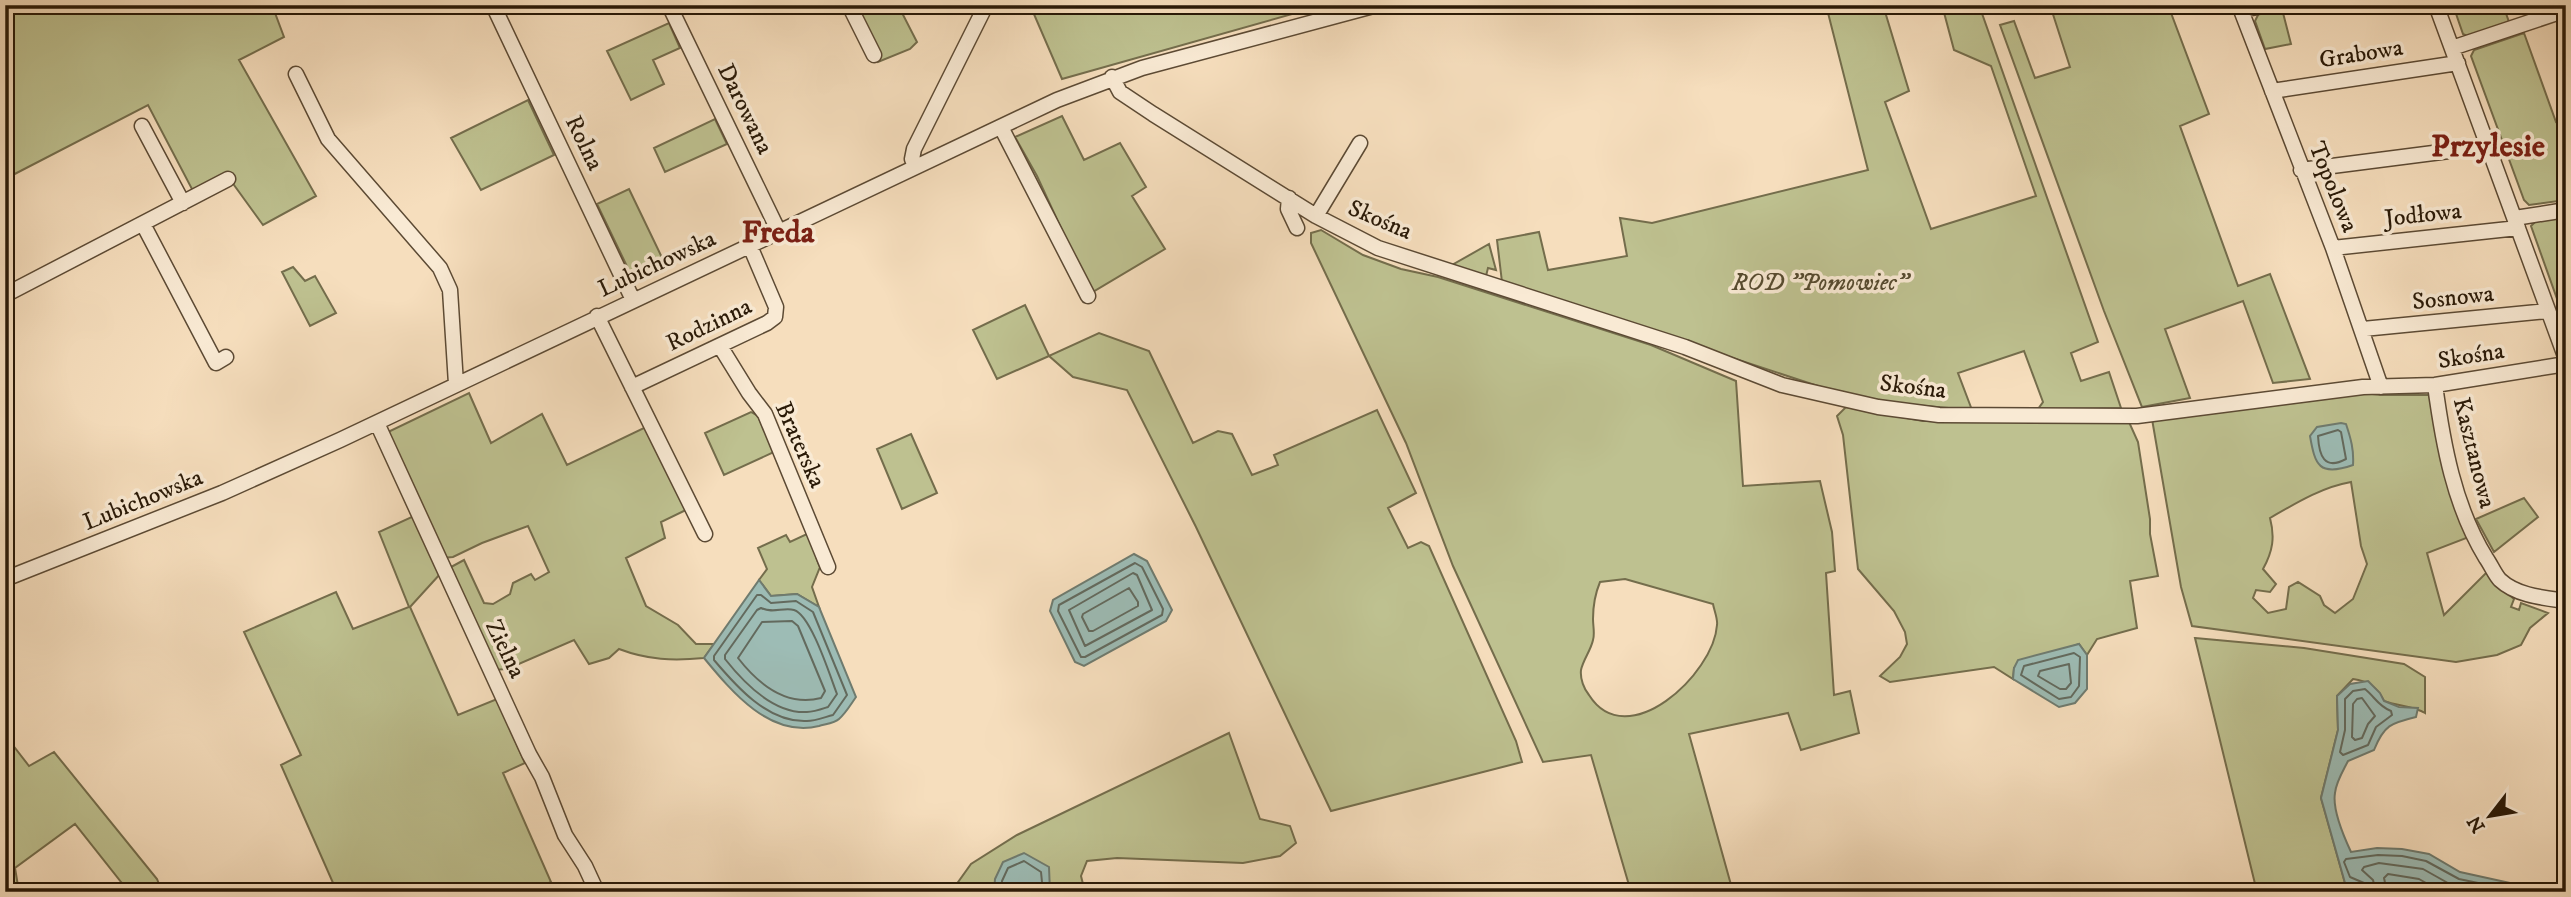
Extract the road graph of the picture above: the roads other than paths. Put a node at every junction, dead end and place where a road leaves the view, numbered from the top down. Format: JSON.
{"nodes":[{"id":1,"x":493,"y":5,"type":"edge"},
{"id":2,"x":669,"y":5,"type":"edge"},
{"id":3,"x":849,"y":5,"type":"edge"},
{"id":4,"x":986,"y":5,"type":"edge"},
{"id":5,"x":1377,"y":5,"type":"edge"},
{"id":6,"x":2269,"y":5,"type":"edge"},
{"id":7,"x":2437,"y":5,"type":"edge"},
{"id":8,"x":2240,"y":8,"type":"edge"},
{"id":9,"x":2566,"y":10,"type":"edge"},
{"id":10,"x":2452,"y":48,"type":"junction"},
{"id":11,"x":874,"y":55,"type":"dead end"},
{"id":12,"x":2458,"y":63,"type":"junction"},
{"id":13,"x":296,"y":74,"type":"dead end"},
{"id":14,"x":1112,"y":77,"type":"junction"},
{"id":15,"x":2272,"y":91,"type":"junction"},
{"id":16,"x":142,"y":126,"type":"dead end"},
{"id":17,"x":1001,"y":127,"type":"junction"},
{"id":18,"x":1360,"y":143,"type":"dead end"},
{"id":19,"x":2487,"y":146,"type":"junction"},
{"id":20,"x":915,"y":167,"type":"junction"},
{"id":21,"x":2301,"y":170,"type":"junction"},
{"id":22,"x":228,"y":179,"type":"dead end"},
{"id":23,"x":1289,"y":198,"type":"junction"},
{"id":24,"x":183,"y":203,"type":"junction"},
{"id":25,"x":2566,"y":210,"type":"edge"},
{"id":26,"x":1316,"y":216,"type":"junction"},
{"id":27,"x":2516,"y":223,"type":"junction"},
{"id":28,"x":143,"y":224,"type":"junction"},
{"id":29,"x":1297,"y":228,"type":"dead end"},
{"id":30,"x":779,"y":232,"type":"junction"},
{"id":31,"x":750,"y":246,"type":"junction"},
{"id":32,"x":2333,"y":248,"type":"junction"},
{"id":33,"x":5,"y":295,"type":"edge"},
{"id":34,"x":1088,"y":296,"type":"dead end"},
{"id":35,"x":633,"y":300,"type":"junction"},
{"id":36,"x":2547,"y":311,"type":"junction"},
{"id":37,"x":597,"y":316,"type":"junction"},
{"id":38,"x":2363,"y":330,"type":"junction"},
{"id":39,"x":720,"y":346,"type":"junction"},
{"id":40,"x":226,"y":357,"type":"dead end"},
{"id":41,"x":2566,"y":362,"type":"edge"},
{"id":42,"x":456,"y":384,"type":"junction"},
{"id":43,"x":2435,"y":385,"type":"junction"},
{"id":44,"x":632,"y":387,"type":"junction"},
{"id":45,"x":2381,"y":387,"type":"junction"},
{"id":46,"x":377,"y":422,"type":"junction"},
{"id":47,"x":705,"y":534,"type":"dead end"},
{"id":48,"x":828,"y":567,"type":"dead end"},
{"id":49,"x":5,"y":579,"type":"edge"},
{"id":50,"x":2566,"y":601,"type":"edge"},
{"id":51,"x":597,"y":892,"type":"edge"}],
"edges":[{"from":1,"to":35,"type":"street","name":"Rolna"},
{"from":2,"to":30,"type":"street","name":"Darowana"},
{"from":3,"to":11,"type":"street"},
{"from":4,"to":20,"type":"street"},
{"from":5,"to":14,"type":"street","name":"Lubichowska"},
{"from":6,"to":8,"type":"street"},
{"from":7,"to":10,"type":"street"},
{"from":8,"to":15,"type":"street","name":"Topolowa"},
{"from":9,"to":10,"type":"street"},
{"from":10,"to":12,"type":"street"},
{"from":12,"to":15,"type":"street","name":"Grabowa"},
{"from":12,"to":19,"type":"street"},
{"from":13,"to":42,"type":"street"},
{"from":14,"to":17,"type":"street","name":"Lubichowska"},
{"from":14,"to":23,"type":"street","name":"Skośna"},
{"from":15,"to":21,"type":"street","name":"Topolowa"},
{"from":16,"to":24,"type":"street"},
{"from":17,"to":20,"type":"street","name":"Lubichowska"},
{"from":17,"to":34,"type":"street"},
{"from":18,"to":26,"type":"street"},
{"from":19,"to":21,"type":"street"},
{"from":19,"to":27,"type":"street"},
{"from":20,"to":30,"type":"street","name":"Lubichowska"},
{"from":21,"to":32,"type":"street","name":"Topolowa"},
{"from":22,"to":24,"type":"street"},
{"from":23,"to":26,"type":"street","name":"Skośna"},
{"from":23,"to":29,"type":"street"},
{"from":24,"to":28,"type":"street"},
{"from":25,"to":27,"type":"street","name":"Jodłowa"},
{"from":26,"to":45,"type":"street","name":"Skośna"},
{"from":27,"to":32,"type":"street","name":"Jodłowa"},
{"from":27,"to":36,"type":"street"},
{"from":28,"to":33,"type":"street"},
{"from":28,"to":40,"type":"street"},
{"from":30,"to":31,"type":"street","name":"Lubichowska"},
{"from":31,"to":35,"type":"street","name":"Lubichowska"},
{"from":31,"to":39,"type":"street","name":"Rodzinna"},
{"from":32,"to":38,"type":"street","name":"Topolowa"},
{"from":35,"to":37,"type":"street","name":"Lubichowska"},
{"from":36,"to":38,"type":"street","name":"Sosnowa"},
{"from":36,"to":41,"type":"street"},
{"from":37,"to":42,"type":"street","name":"Lubichowska"},
{"from":37,"to":44,"type":"street"},
{"from":38,"to":45,"type":"street","name":"Topolowa"},
{"from":39,"to":44,"type":"street","name":"Rodzinna"},
{"from":39,"to":48,"type":"street","name":"Braterska"},
{"from":41,"to":43,"type":"street","name":"Skośna"},
{"from":42,"to":46,"type":"street","name":"Lubichowska"},
{"from":43,"to":45,"type":"street","name":"Skośna"},
{"from":43,"to":50,"type":"street","name":"Kasztanowa"},
{"from":44,"to":47,"type":"street"},
{"from":46,"to":49,"type":"street","name":"Lubichowska"},
{"from":46,"to":51,"type":"street","name":"Zielna"}]}
